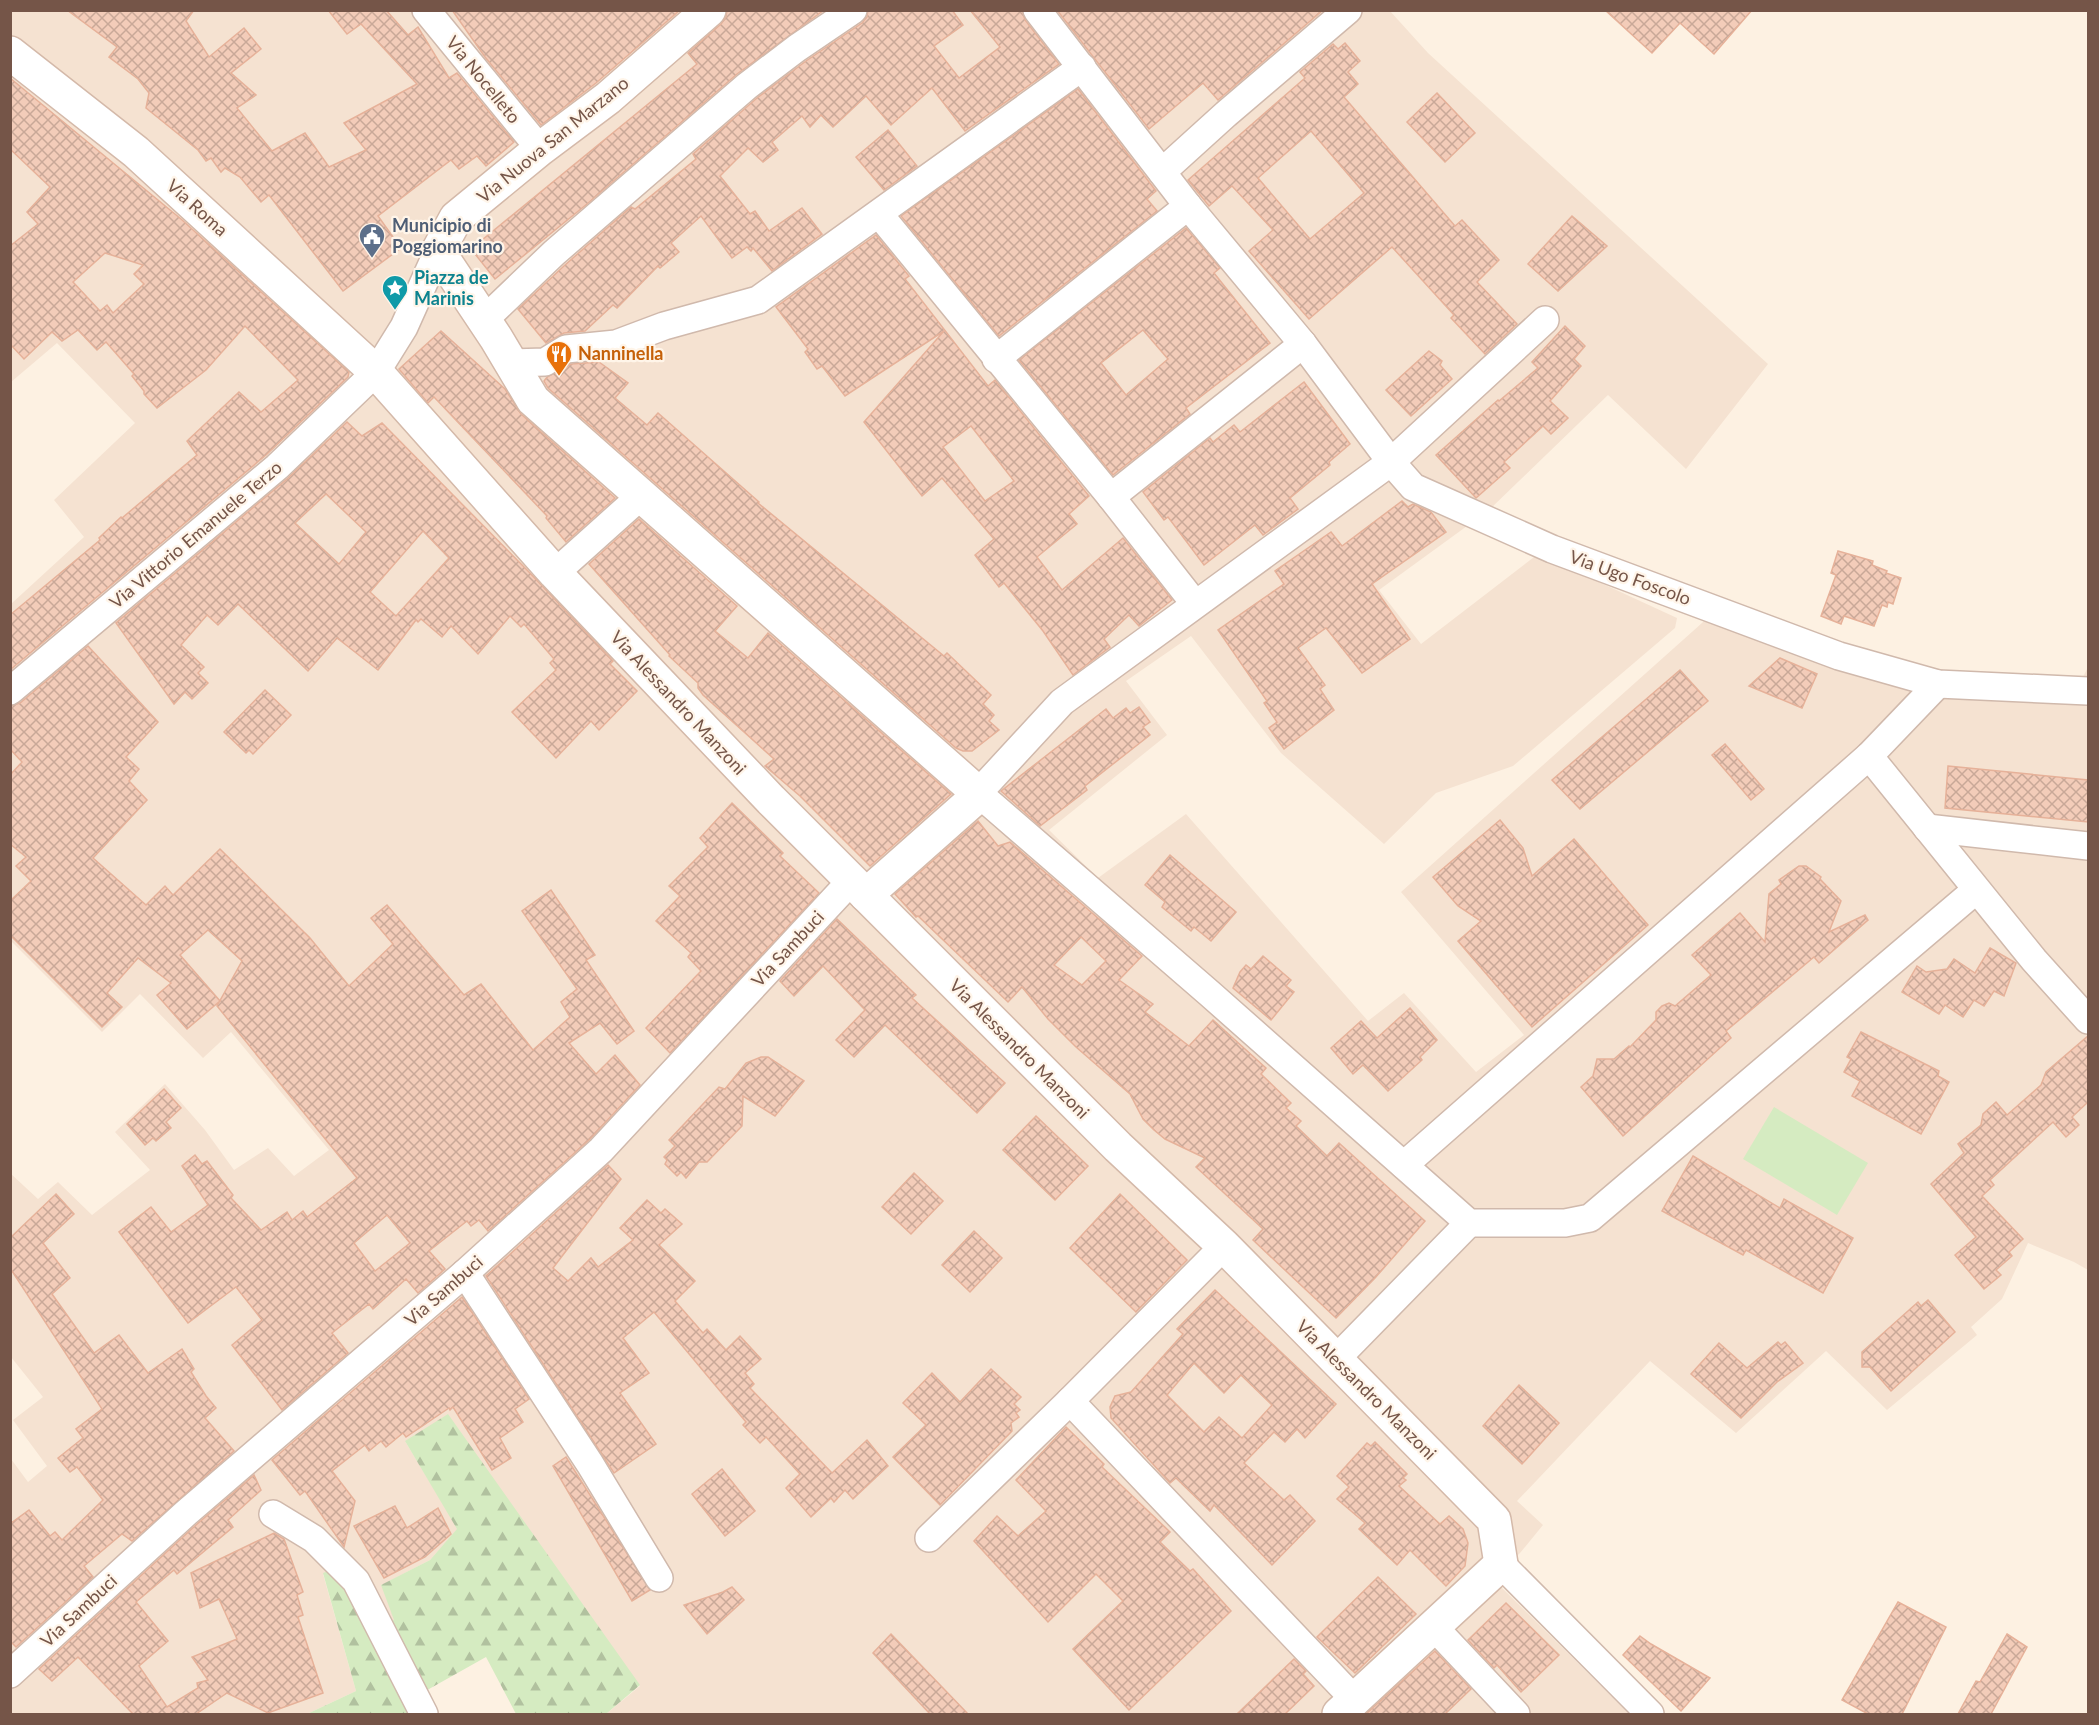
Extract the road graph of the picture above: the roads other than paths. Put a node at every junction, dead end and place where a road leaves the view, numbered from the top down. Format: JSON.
{"nodes":[{"id":1,"x":426,"y":10,"type":"edge"},
{"id":2,"x":709,"y":10,"type":"edge"},
{"id":3,"x":853,"y":10,"type":"edge"},
{"id":4,"x":1037,"y":10,"type":"edge"},
{"id":5,"x":1348,"y":10,"type":"edge"},
{"id":6,"x":10,"y":53,"type":"edge"},
{"id":7,"x":1082,"y":68,"type":"junction"},
{"id":8,"x":540,"y":149,"type":"junction"},
{"id":9,"x":1162,"y":172,"type":"junction"},
{"id":10,"x":1188,"y":206,"type":"junction"},
{"id":11,"x":879,"y":214,"type":"junction"},
{"id":12,"x":438,"y":251,"type":"junction"},
{"id":13,"x":484,"y":320,"type":"junction"},
{"id":14,"x":1545,"y":320,"type":"dead end"},
{"id":15,"x":1303,"y":344,"type":"junction"},
{"id":16,"x":996,"y":359,"type":"junction"},
{"id":17,"x":511,"y":363,"type":"junction"},
{"id":18,"x":376,"y":372,"type":"junction"},
{"id":19,"x":1391,"y":462,"type":"junction"},
{"id":20,"x":642,"y":495,"type":"junction"},
{"id":21,"x":1110,"y":497,"type":"junction"},
{"id":22,"x":555,"y":573,"type":"junction"},
{"id":23,"x":1195,"y":604,"type":"junction"},
{"id":24,"x":1938,"y":684,"type":"junction"},
{"id":25,"x":2088,"y":691,"type":"edge"},
{"id":26,"x":10,"y":692,"type":"edge"},
{"id":27,"x":1869,"y":756,"type":"junction"},
{"id":28,"x":978,"y":793,"type":"junction"},
{"id":29,"x":1927,"y":828,"type":"junction"},
{"id":30,"x":2088,"y":846,"type":"edge"},
{"id":31,"x":859,"y":888,"type":"junction"},
{"id":32,"x":1976,"y":890,"type":"junction"},
{"id":33,"x":2088,"y":1020,"type":"edge"},
{"id":34,"x":1404,"y":1165,"type":"junction"},
{"id":35,"x":1468,"y":1222,"type":"junction"},
{"id":36,"x":1224,"y":1246,"type":"junction"},
{"id":37,"x":465,"y":1273,"type":"junction"},
{"id":38,"x":1336,"y":1359,"type":"junction"},
{"id":39,"x":1070,"y":1401,"type":"junction"},
{"id":40,"x":273,"y":1514,"type":"dead end"},
{"id":41,"x":929,"y":1538,"type":"dead end"},
{"id":42,"x":1500,"y":1564,"type":"junction"},
{"id":43,"x":659,"y":1578,"type":"dead end"},
{"id":44,"x":1434,"y":1626,"type":"junction"},
{"id":45,"x":10,"y":1674,"type":"edge"},
{"id":46,"x":1347,"y":1707,"type":"edge"},
{"id":47,"x":424,"y":1714,"type":"edge"},
{"id":48,"x":1516,"y":1714,"type":"edge"},
{"id":49,"x":1650,"y":1714,"type":"edge"}],
"edges":[{"from":1,"to":8,"type":"street","name":"Via Nocelleto"},
{"from":2,"to":8,"type":"main road","name":"Via Nuova San Marzano"},
{"from":3,"to":13,"type":"street"},
{"from":4,"to":7,"type":"street","name":"Via Ugo Foscolo"},
{"from":5,"to":9,"type":"street"},
{"from":6,"to":18,"type":"main road","name":"Via Roma"},
{"from":7,"to":9,"type":"street","name":"Via Ugo Foscolo"},
{"from":7,"to":11,"type":"street"},
{"from":8,"to":12,"type":"main road","name":"Via Nuova San Marzano"},
{"from":9,"to":10,"type":"street","name":"Via Ugo Foscolo"},
{"from":10,"to":15,"type":"street","name":"Via Ugo Foscolo"},
{"from":10,"to":16,"type":"street"},
{"from":11,"to":16,"type":"street"},
{"from":11,"to":17,"type":"street"},
{"from":12,"to":13,"type":"main road"},
{"from":12,"to":18,"type":"street","name":"Via Vittorio Emanuele Terzo"},
{"from":13,"to":17,"type":"main road"},
{"from":14,"to":19,"type":"street"},
{"from":15,"to":19,"type":"street","name":"Via Ugo Foscolo"},
{"from":15,"to":21,"type":"street"},
{"from":16,"to":21,"type":"street"},
{"from":17,"to":20,"type":"main road"},
{"from":18,"to":22,"type":"main road","name":"Via Alessandro Manzoni"},
{"from":18,"to":26,"type":"street","name":"Via Vittorio Emanuele Terzo"},
{"from":19,"to":23,"type":"street"},
{"from":19,"to":24,"type":"street","name":"Via Ugo Foscolo"},
{"from":20,"to":22,"type":"street"},
{"from":20,"to":28,"type":"main road"},
{"from":21,"to":23,"type":"street"},
{"from":22,"to":31,"type":"main road","name":"Via Alessandro Manzoni"},
{"from":23,"to":28,"type":"street"},
{"from":24,"to":25,"type":"street","name":"Via Ugo Foscolo"},
{"from":24,"to":27,"type":"street"},
{"from":27,"to":29,"type":"street"},
{"from":27,"to":34,"type":"street"},
{"from":28,"to":31,"type":"main road"},
{"from":28,"to":34,"type":"street"},
{"from":29,"to":30,"type":"street"},
{"from":29,"to":32,"type":"street"},
{"from":31,"to":36,"type":"main road","name":"Via Alessandro Manzoni"},
{"from":31,"to":37,"type":"street","name":"Via Sambuci"},
{"from":32,"to":33,"type":"street"},
{"from":32,"to":35,"type":"street"},
{"from":34,"to":35,"type":"street"},
{"from":35,"to":38,"type":"street"},
{"from":36,"to":38,"type":"main road","name":"Via Alessandro Manzoni"},
{"from":36,"to":39,"type":"street"},
{"from":37,"to":43,"type":"street"},
{"from":37,"to":45,"type":"street","name":"Via Sambuci"},
{"from":38,"to":42,"type":"main road","name":"Via Alessandro Manzoni"},
{"from":39,"to":41,"type":"street"},
{"from":39,"to":46,"type":"street"},
{"from":40,"to":47,"type":"street"},
{"from":42,"to":44,"type":"main road"},
{"from":42,"to":49,"type":"street"},
{"from":44,"to":46,"type":"main road"},
{"from":44,"to":48,"type":"street"}]}
